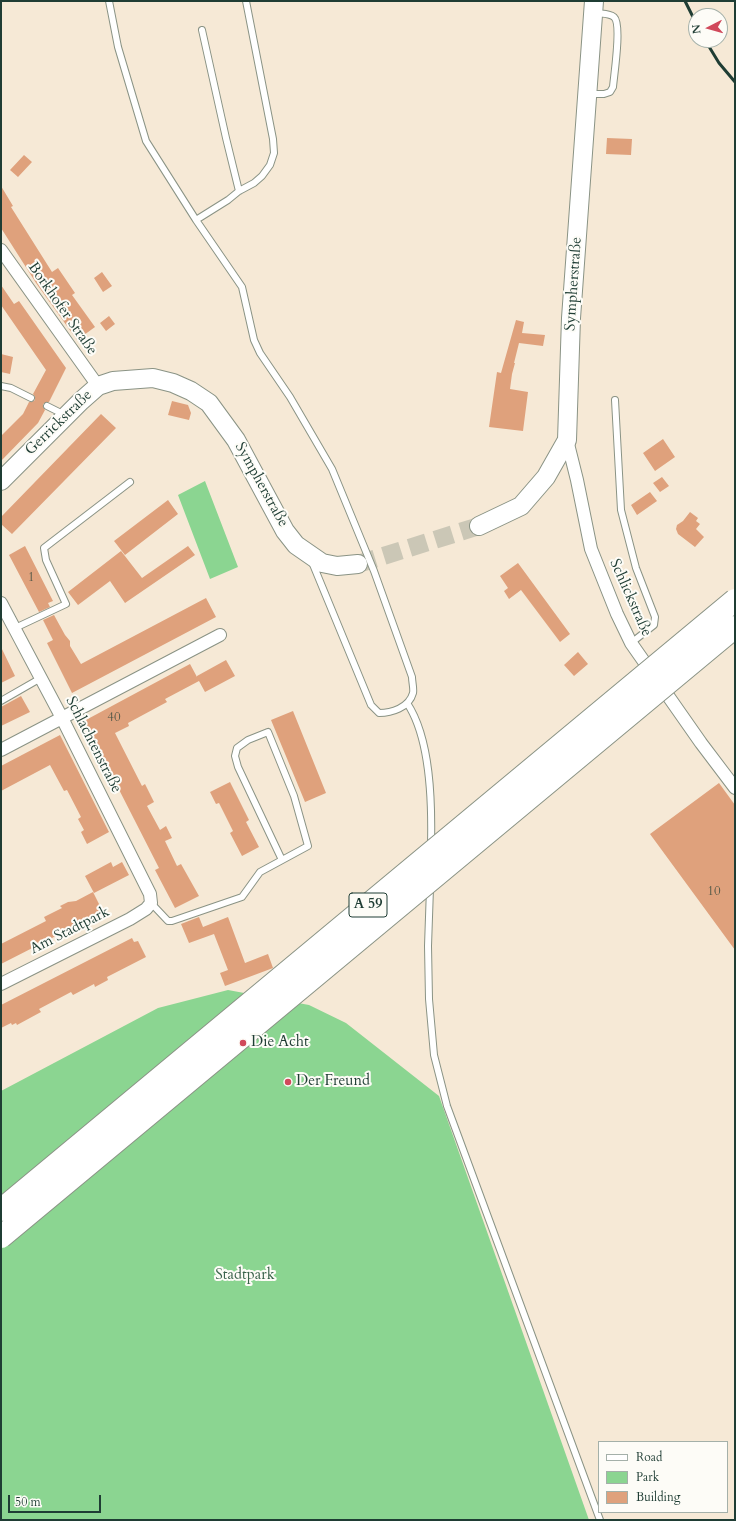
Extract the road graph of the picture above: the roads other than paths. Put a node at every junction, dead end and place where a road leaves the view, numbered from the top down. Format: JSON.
{"nodes":[{"id":1,"x":108,"y":1,"type":"edge"},
{"id":2,"x":246,"y":1,"type":"edge"},
{"id":3,"x":593,"y":7,"type":"edge"},
{"id":4,"x":202,"y":30,"type":"dead end"},
{"id":5,"x":587,"y":94,"type":"junction"},
{"id":6,"x":239,"y":191,"type":"junction"},
{"id":7,"x":196,"y":220,"type":"junction"},
{"id":8,"x":1,"y":250,"type":"edge"},
{"id":9,"x":173,"y":383,"type":"joint"},
{"id":10,"x":1,"y":386,"type":"edge"},
{"id":11,"x":98,"y":386,"type":"junction"},
{"id":12,"x":31,"y":398,"type":"dead end"},
{"id":13,"x":615,"y":400,"type":"dead end"},
{"id":14,"x":47,"y":406,"type":"dead end"},
{"id":15,"x":66,"y":416,"type":"junction"},
{"id":16,"x":567,"y":440,"type":"junction"},
{"id":17,"x":1,"y":481,"type":"edge"},
{"id":18,"x":130,"y":482,"type":"dead end"},
{"id":19,"x":479,"y":526,"type":"tunnel mouth"},
{"id":20,"x":309,"y":555,"type":"junction"},
{"id":21,"x":358,"y":564,"type":"tunnel mouth"},
{"id":22,"x":735,"y":600,"type":"edge"},
{"id":23,"x":1,"y":603,"type":"edge"},
{"id":24,"x":735,"y":627,"type":"edge"},
{"id":25,"x":14,"y":628,"type":"junction"},
{"id":26,"x":220,"y":635,"type":"dead end"},
{"id":27,"x":631,"y":643,"type":"junction"},
{"id":28,"x":41,"y":678,"type":"junction"},
{"id":29,"x":1,"y":701,"type":"edge"},
{"id":30,"x":407,"y":703,"type":"junction"},
{"id":31,"x":62,"y":718,"type":"junction"},
{"id":32,"x":1,"y":750,"type":"edge"},
{"id":33,"x":735,"y":788,"type":"edge"},
{"id":34,"x":282,"y":860,"type":"junction"},
{"id":35,"x":430,"y":862,"type":"dead end"},
{"id":36,"x":430,"y":870,"type":"dead end"},
{"id":37,"x":151,"y":903,"type":"junction"},
{"id":38,"x":1,"y":984,"type":"edge"},
{"id":39,"x":1,"y":1210,"type":"edge"},
{"id":40,"x":1,"y":1237,"type":"edge"},
{"id":41,"x":600,"y":1520,"type":"edge"}],
"edges":[{"from":1,"to":7,"type":"lane"},
{"from":2,"to":6,"type":"lane"},
{"from":3,"to":5,"type":"street","name":"Sympherstraße"},
{"from":3,"to":5,"type":"lane"},
{"from":4,"to":6,"type":"lane"},
{"from":5,"to":16,"type":"street","name":"Sympherstraße"},
{"from":6,"to":7,"type":"lane"},
{"from":7,"to":30,"type":"lane"},
{"from":8,"to":11,"type":"street","name":"Borkhofer Straße"},
{"from":9,"to":11,"type":"street","name":"Gerrickstraße"},
{"from":9,"to":20,"type":"street","name":"Sympherstraße"},
{"from":10,"to":12,"type":"lane"},
{"from":11,"to":15,"type":"street","name":"Gerrickstraße"},
{"from":13,"to":27,"type":"lane"},
{"from":14,"to":15,"type":"lane"},
{"from":15,"to":17,"type":"street","name":"Gerrickstraße"},
{"from":16,"to":19,"type":"street","name":"Sympherstraße"},
{"from":16,"to":27,"type":"street","name":"Schlickstraße"},
{"from":18,"to":25,"type":"lane"},
{"from":20,"to":21,"type":"street","name":"Sympherstraße"},
{"from":20,"to":30,"type":"lane"},
{"from":22,"to":39,"type":"highway","number":"A 59","bridge":true},
{"from":23,"to":25,"type":"street","name":"Schlachtenstraße"},
{"from":24,"to":40,"type":"highway","number":"A 59","bridge":true},
{"from":25,"to":28,"type":"street","name":"Schlachtenstraße"},
{"from":26,"to":31,"type":"street"},
{"from":27,"to":33,"type":"street","name":"Schlickstraße"},
{"from":28,"to":29,"type":"lane"},
{"from":28,"to":31,"type":"street","name":"Schlachtenstraße"},
{"from":30,"to":35,"type":"lane"},
{"from":31,"to":32,"type":"street"},
{"from":31,"to":37,"type":"street","name":"Schlachtenstraße"},
{"from":34,"to":34,"type":"lane"},
{"from":34,"to":37,"type":"lane"},
{"from":36,"to":41,"type":"lane"},
{"from":37,"to":38,"type":"street","name":"Am Stadtpark"}]}
